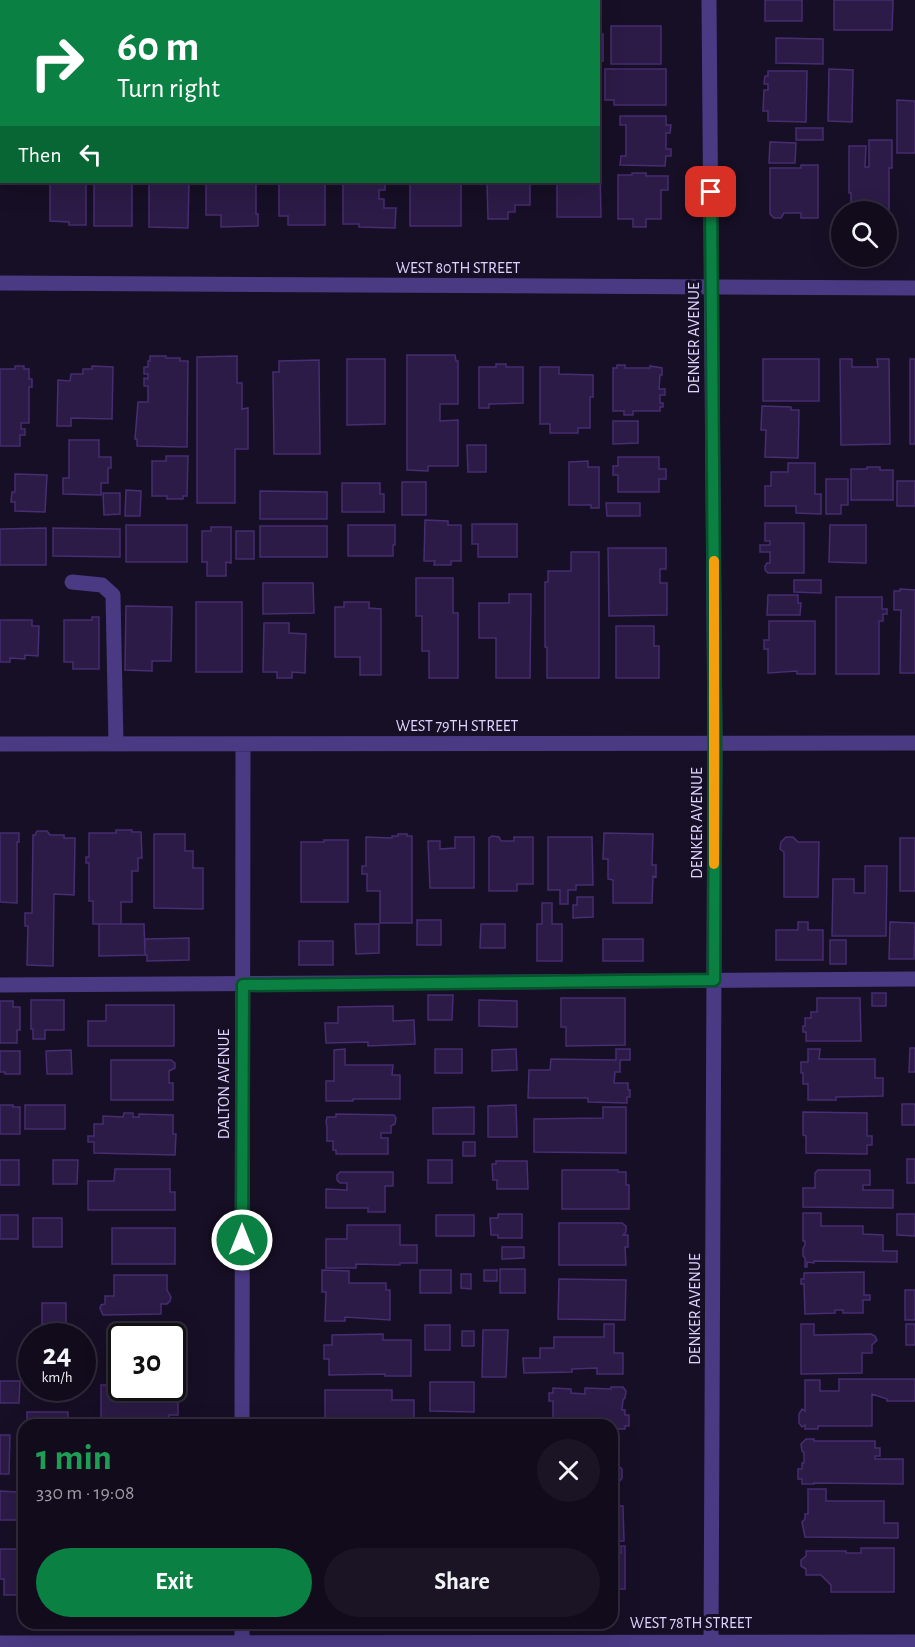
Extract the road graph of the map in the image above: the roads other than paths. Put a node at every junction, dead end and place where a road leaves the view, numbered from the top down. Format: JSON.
{"nodes":[{"id":1,"x":709,"y":0,"type":"edge"},
{"id":2,"x":0,"y":283,"type":"edge"},
{"id":3,"x":712,"y":288,"type":"junction"},
{"id":4,"x":915,"y":288,"type":"edge"},
{"id":5,"x":72,"y":582,"type":"dead end"},
{"id":6,"x":715,"y":743,"type":"junction"},
{"id":7,"x":915,"y":743,"type":"edge"},
{"id":8,"x":0,"y":744,"type":"edge"},
{"id":9,"x":116,"y":744,"type":"junction"},
{"id":10,"x":243,"y":744,"type":"junction"},
{"id":11,"x":915,"y":979,"type":"edge"},
{"id":12,"x":714,"y":980,"type":"junction"},
{"id":13,"x":0,"y":985,"type":"edge"},
{"id":14,"x":243,"y":985,"type":"junction"},
{"id":15,"x":242,"y":1419,"type":"edge"},
{"id":16,"x":242,"y":1629,"type":"edge"},
{"id":17,"x":915,"y":1642,"type":"edge"},
{"id":18,"x":0,"y":1643,"type":"edge"},
{"id":19,"x":711,"y":1644,"type":"edge"},
{"id":20,"x":242,"y":1645,"type":"edge"}],
"edges":[{"from":1,"to":3,"type":"street","name":"DENKER AVENUE"},
{"from":2,"to":3,"type":"street","name":"WEST 80TH STREET"},
{"from":3,"to":4,"type":"street","name":"WEST 80TH STREET"},
{"from":3,"to":6,"type":"street","name":"DENKER AVENUE"},
{"from":5,"to":9,"type":"street"},
{"from":6,"to":7,"type":"street","name":"WEST 79TH STREET"},
{"from":6,"to":10,"type":"street","name":"WEST 79TH STREET"},
{"from":6,"to":12,"type":"street","name":"DENKER AVENUE"},
{"from":8,"to":9,"type":"street","name":"WEST 79TH STREET"},
{"from":9,"to":10,"type":"street","name":"WEST 79TH STREET"},
{"from":10,"to":14,"type":"street","name":"DALTON AVENUE"},
{"from":11,"to":12,"type":"street"},
{"from":12,"to":14,"type":"street"},
{"from":12,"to":19,"type":"street","name":"DENKER AVENUE"},
{"from":13,"to":14,"type":"street"},
{"from":14,"to":15,"type":"street","name":"DALTON AVENUE"},
{"from":16,"to":20,"type":"street"},
{"from":17,"to":19,"type":"street","name":"WEST 78TH STREET"},
{"from":18,"to":20,"type":"street","name":"WEST 78TH STREET"},
{"from":19,"to":20,"type":"street","name":"WEST 78TH STREET"}]}
